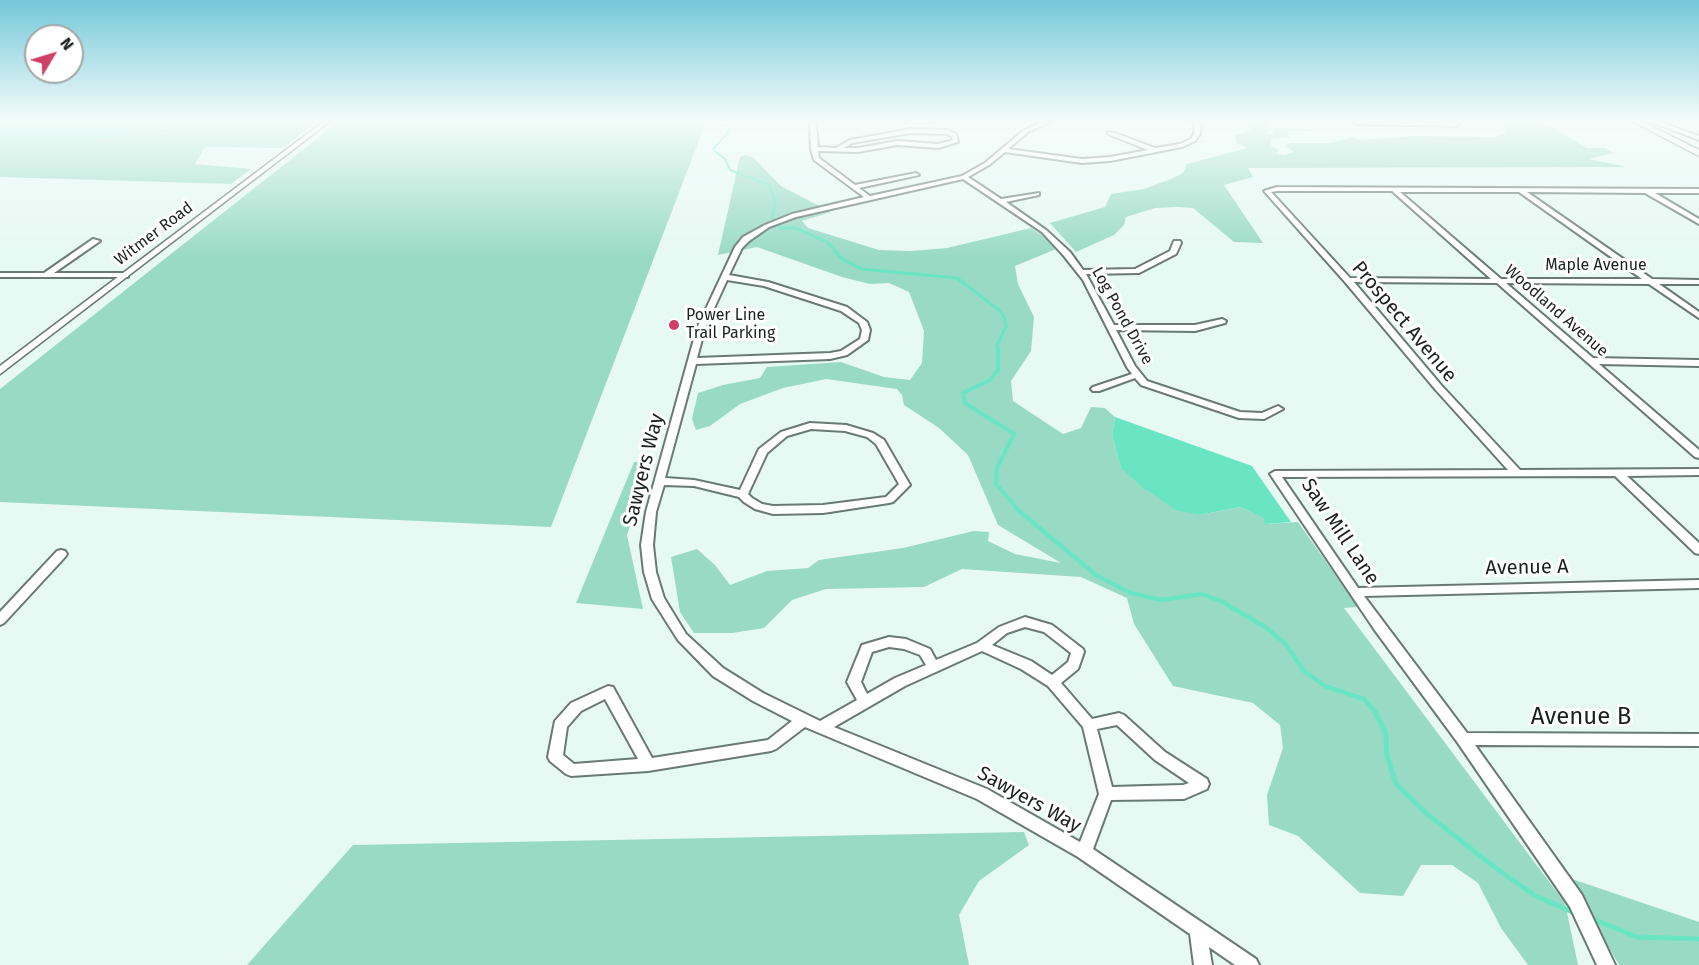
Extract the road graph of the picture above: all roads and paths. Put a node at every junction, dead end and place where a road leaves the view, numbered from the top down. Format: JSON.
{"nodes":[{"id":1,"x":267,"y":167,"type":"edge"},
{"id":2,"x":823,"y":167,"type":"edge"},
{"id":3,"x":982,"y":167,"type":"edge"},
{"id":4,"x":916,"y":174,"type":"dead end"},
{"id":5,"x":964,"y":177,"type":"junction"},
{"id":6,"x":853,"y":187,"type":"junction"},
{"id":7,"x":1394,"y":190,"type":"junction"},
{"id":8,"x":1520,"y":190,"type":"junction"},
{"id":9,"x":1647,"y":191,"type":"junction"},
{"id":10,"x":1699,"y":191,"type":"edge"},
{"id":11,"x":1037,"y":195,"type":"dead end"},
{"id":12,"x":870,"y":199,"type":"junction"},
{"id":13,"x":1001,"y":201,"type":"junction"},
{"id":14,"x":1699,"y":222,"type":"edge"},
{"id":15,"x":96,"y":241,"type":"dead end"},
{"id":16,"x":1177,"y":243,"type":"dead end"},
{"id":17,"x":1082,"y":273,"type":"junction"},
{"id":18,"x":46,"y":274,"type":"junction"},
{"id":19,"x":0,"y":275,"type":"edge"},
{"id":20,"x":125,"y":275,"type":"junction"},
{"id":21,"x":725,"y":278,"type":"junction"},
{"id":22,"x":1348,"y":280,"type":"junction"},
{"id":23,"x":1498,"y":280,"type":"junction"},
{"id":24,"x":1649,"y":281,"type":"junction"},
{"id":25,"x":1699,"y":282,"type":"edge"},
{"id":26,"x":1699,"y":316,"type":"edge"},
{"id":27,"x":1222,"y":321,"type":"dead end"},
{"id":28,"x":1112,"y":327,"type":"junction"},
{"id":29,"x":693,"y":360,"type":"junction"},
{"id":30,"x":1590,"y":361,"type":"junction"},
{"id":31,"x":1699,"y":363,"type":"edge"},
{"id":32,"x":0,"y":371,"type":"edge"},
{"id":33,"x":1136,"y":375,"type":"junction"},
{"id":34,"x":1096,"y":388,"type":"dead end"},
{"id":35,"x":1278,"y":409,"type":"dead end"},
{"id":36,"x":1699,"y":455,"type":"edge"},
{"id":37,"x":1699,"y":472,"type":"edge"},
{"id":38,"x":1517,"y":473,"type":"junction"},
{"id":39,"x":1618,"y":473,"type":"junction"},
{"id":40,"x":660,"y":481,"type":"junction"},
{"id":41,"x":743,"y":494,"type":"junction"},
{"id":42,"x":1699,"y":550,"type":"edge"},
{"id":43,"x":61,"y":554,"type":"dead end"},
{"id":44,"x":1699,"y":584,"type":"edge"},
{"id":45,"x":1355,"y":592,"type":"junction"},
{"id":46,"x":0,"y":620,"type":"edge"},
{"id":47,"x":982,"y":646,"type":"junction"},
{"id":48,"x":934,"y":668,"type":"junction"},
{"id":49,"x":1053,"y":682,"type":"junction"},
{"id":50,"x":865,"y":703,"type":"junction"},
{"id":51,"x":803,"y":720,"type":"junction"},
{"id":52,"x":1089,"y":725,"type":"junction"},
{"id":53,"x":822,"y":727,"type":"junction"},
{"id":54,"x":1463,"y":739,"type":"junction"},
{"id":55,"x":1699,"y":740,"type":"edge"},
{"id":56,"x":648,"y":765,"type":"junction"},
{"id":57,"x":1106,"y":794,"type":"junction"},
{"id":58,"x":1084,"y":852,"type":"junction"},
{"id":59,"x":1198,"y":930,"type":"junction"},
{"id":60,"x":1203,"y":965,"type":"edge"},
{"id":61,"x":1250,"y":965,"type":"edge"},
{"id":62,"x":1606,"y":965,"type":"edge"}],
"edges":[{"from":1,"to":20,"type":"street","name":"Witmer Road"},
{"from":2,"to":6,"type":"street"},
{"from":3,"to":5,"type":"street","name":"Sawyers Way"},
{"from":4,"to":6,"type":"street"},
{"from":5,"to":12,"type":"street","name":"Sawyers Way"},
{"from":5,"to":13,"type":"street","name":"Log Pond Drive"},
{"from":6,"to":12,"type":"street"},
{"from":7,"to":8,"type":"street"},
{"from":7,"to":22,"type":"street","name":"Prospect Avenue"},
{"from":7,"to":23,"type":"street","name":"Woodland Avenue"},
{"from":8,"to":9,"type":"street"},
{"from":8,"to":24,"type":"street"},
{"from":9,"to":10,"type":"street"},
{"from":9,"to":14,"type":"street"},
{"from":11,"to":13,"type":"street"},
{"from":12,"to":21,"type":"street","name":"Sawyers Way"},
{"from":13,"to":17,"type":"street","name":"Log Pond Drive"},
{"from":15,"to":18,"type":"street"},
{"from":16,"to":17,"type":"street"},
{"from":17,"to":28,"type":"street","name":"Log Pond Drive"},
{"from":18,"to":19,"type":"street"},
{"from":18,"to":20,"type":"street"},
{"from":20,"to":32,"type":"street","name":"Witmer Road"},
{"from":21,"to":29,"type":"street","name":"Sawyers Way"},
{"from":21,"to":29,"type":"street"},
{"from":22,"to":23,"type":"street","name":"Maple Avenue"},
{"from":22,"to":38,"type":"street","name":"Prospect Avenue"},
{"from":23,"to":24,"type":"street","name":"Maple Avenue"},
{"from":23,"to":30,"type":"street","name":"Woodland Avenue"},
{"from":24,"to":25,"type":"street","name":"Maple Avenue"},
{"from":24,"to":26,"type":"street"},
{"from":27,"to":28,"type":"street"},
{"from":28,"to":33,"type":"street","name":"Log Pond Drive"},
{"from":29,"to":40,"type":"street","name":"Sawyers Way"},
{"from":30,"to":31,"type":"street"},
{"from":30,"to":36,"type":"street","name":"Woodland Avenue"},
{"from":33,"to":34,"type":"street"},
{"from":33,"to":35,"type":"street","name":"Log Pond Drive"},
{"from":37,"to":39,"type":"street","name":"Saw Mill Lane"},
{"from":38,"to":39,"type":"street","name":"Saw Mill Lane"},
{"from":38,"to":45,"type":"street","name":"Saw Mill Lane"},
{"from":39,"to":42,"type":"street"},
{"from":40,"to":41,"type":"street"},
{"from":40,"to":51,"type":"street","name":"Sawyers Way"},
{"from":41,"to":41,"type":"street"},
{"from":43,"to":46,"type":"street"},
{"from":44,"to":45,"type":"street","name":"Avenue A"},
{"from":45,"to":54,"type":"street","name":"Saw Mill Lane"},
{"from":47,"to":48,"type":"street"},
{"from":47,"to":49,"type":"street"},
{"from":47,"to":49,"type":"street"},
{"from":48,"to":50,"type":"street"},
{"from":48,"to":50,"type":"street"},
{"from":49,"to":52,"type":"street"},
{"from":50,"to":53,"type":"street"},
{"from":51,"to":53,"type":"street","name":"Sawyers Way"},
{"from":51,"to":56,"type":"street"},
{"from":52,"to":57,"type":"street"},
{"from":52,"to":57,"type":"street"},
{"from":53,"to":58,"type":"street","name":"Sawyers Way"},
{"from":54,"to":55,"type":"street","name":"Avenue B"},
{"from":54,"to":62,"type":"street","name":"Saw Mill Lane"},
{"from":56,"to":56,"type":"street"},
{"from":57,"to":58,"type":"street"},
{"from":58,"to":59,"type":"street","name":"Sawyers Way"},
{"from":59,"to":60,"type":"street"},
{"from":59,"to":61,"type":"street","name":"Sawyers Way"}]}
